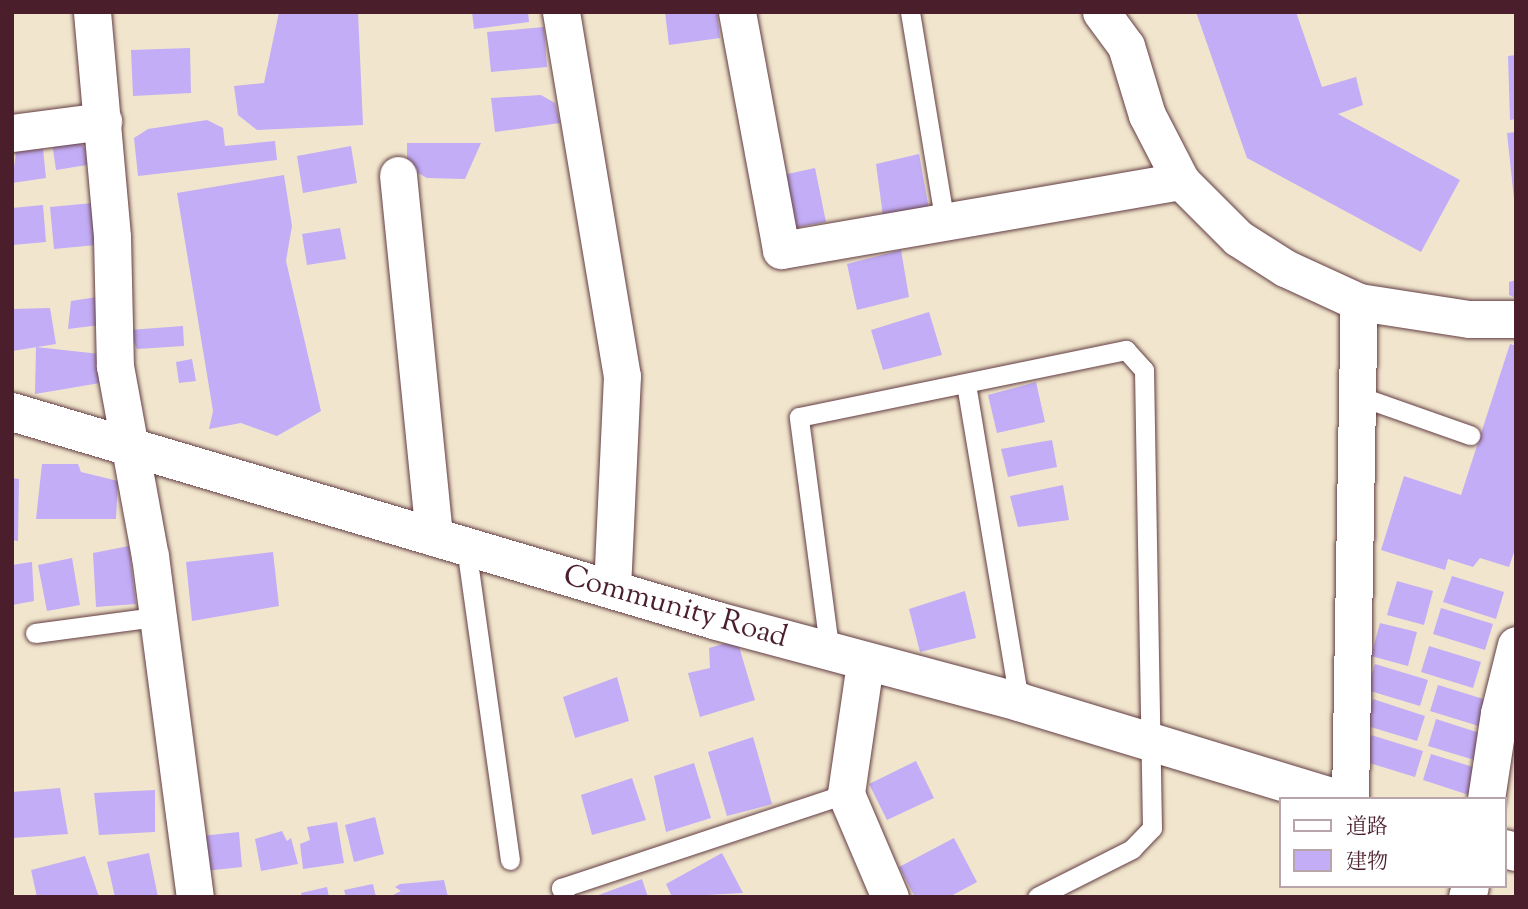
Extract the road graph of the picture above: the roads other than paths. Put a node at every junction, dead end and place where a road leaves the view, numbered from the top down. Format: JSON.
{"nodes":[{"id":1,"x":92,"y":12,"type":"edge"},
{"id":2,"x":561,"y":12,"type":"edge"},
{"id":3,"x":737,"y":12,"type":"edge"},
{"id":4,"x":910,"y":12,"type":"edge"},
{"id":5,"x":1101,"y":12,"type":"edge"},
{"id":6,"x":103,"y":121,"type":"junction"},
{"id":7,"x":12,"y":133,"type":"edge"},
{"id":8,"x":398,"y":176,"type":"dead end"},
{"id":9,"x":1181,"y":181,"type":"junction"},
{"id":10,"x":945,"y":224,"type":"junction"},
{"id":11,"x":1359,"y":302,"type":"junction"},
{"id":12,"x":1516,"y":319,"type":"edge"},
{"id":13,"x":966,"y":384,"type":"junction"},
{"id":14,"x":1359,"y":396,"type":"junction"},
{"id":15,"x":12,"y":412,"type":"edge"},
{"id":16,"x":1470,"y":435,"type":"dead end"},
{"id":17,"x":130,"y":447,"type":"junction"},
{"id":18,"x":450,"y":542,"type":"junction"},
{"id":19,"x":612,"y":590,"type":"junction"},
{"id":20,"x":155,"y":617,"type":"junction"},
{"id":21,"x":35,"y":633,"type":"dead end"},
{"id":22,"x":1516,"y":645,"type":"edge"},
{"id":23,"x":848,"y":659,"type":"junction"},
{"id":24,"x":1019,"y":702,"type":"junction"},
{"id":25,"x":1152,"y":745,"type":"junction"},
{"id":26,"x":846,"y":794,"type":"junction"},
{"id":27,"x":1331,"y":797,"type":"edge"},
{"id":28,"x":1350,"y":797,"type":"edge"},
{"id":29,"x":1486,"y":797,"type":"edge"},
{"id":30,"x":510,"y":860,"type":"dead end"},
{"id":31,"x":195,"y":897,"type":"edge"},
{"id":32,"x":565,"y":897,"type":"edge"},
{"id":33,"x":890,"y":897,"type":"edge"},
{"id":34,"x":1037,"y":897,"type":"edge"}],
"edges":[{"from":1,"to":6,"type":"street"},
{"from":2,"to":19,"type":"street"},
{"from":3,"to":10,"type":"street"},
{"from":4,"to":10,"type":"lane"},
{"from":5,"to":9,"type":"street"},
{"from":6,"to":7,"type":"street"},
{"from":6,"to":17,"type":"street"},
{"from":8,"to":18,"type":"street"},
{"from":9,"to":10,"type":"street"},
{"from":9,"to":11,"type":"street"},
{"from":11,"to":12,"type":"street"},
{"from":11,"to":14,"type":"street"},
{"from":13,"to":23,"type":"lane"},
{"from":13,"to":24,"type":"lane"},
{"from":13,"to":25,"type":"lane"},
{"from":14,"to":16,"type":"lane"},
{"from":14,"to":28,"type":"street"},
{"from":15,"to":17,"type":"street","name":"Community Road"},
{"from":17,"to":18,"type":"street","name":"Community Road"},
{"from":17,"to":20,"type":"street"},
{"from":18,"to":19,"type":"street","name":"Community Road"},
{"from":18,"to":30,"type":"lane"},
{"from":19,"to":23,"type":"street","name":"Community Road"},
{"from":20,"to":21,"type":"lane"},
{"from":20,"to":31,"type":"street"},
{"from":22,"to":29,"type":"street"},
{"from":23,"to":24,"type":"street","name":"Community Road"},
{"from":23,"to":26,"type":"street"},
{"from":24,"to":25,"type":"street","name":"Community Road"},
{"from":25,"to":27,"type":"street","name":"Community Road"},
{"from":25,"to":34,"type":"lane"},
{"from":26,"to":32,"type":"lane"},
{"from":26,"to":33,"type":"street"}]}
